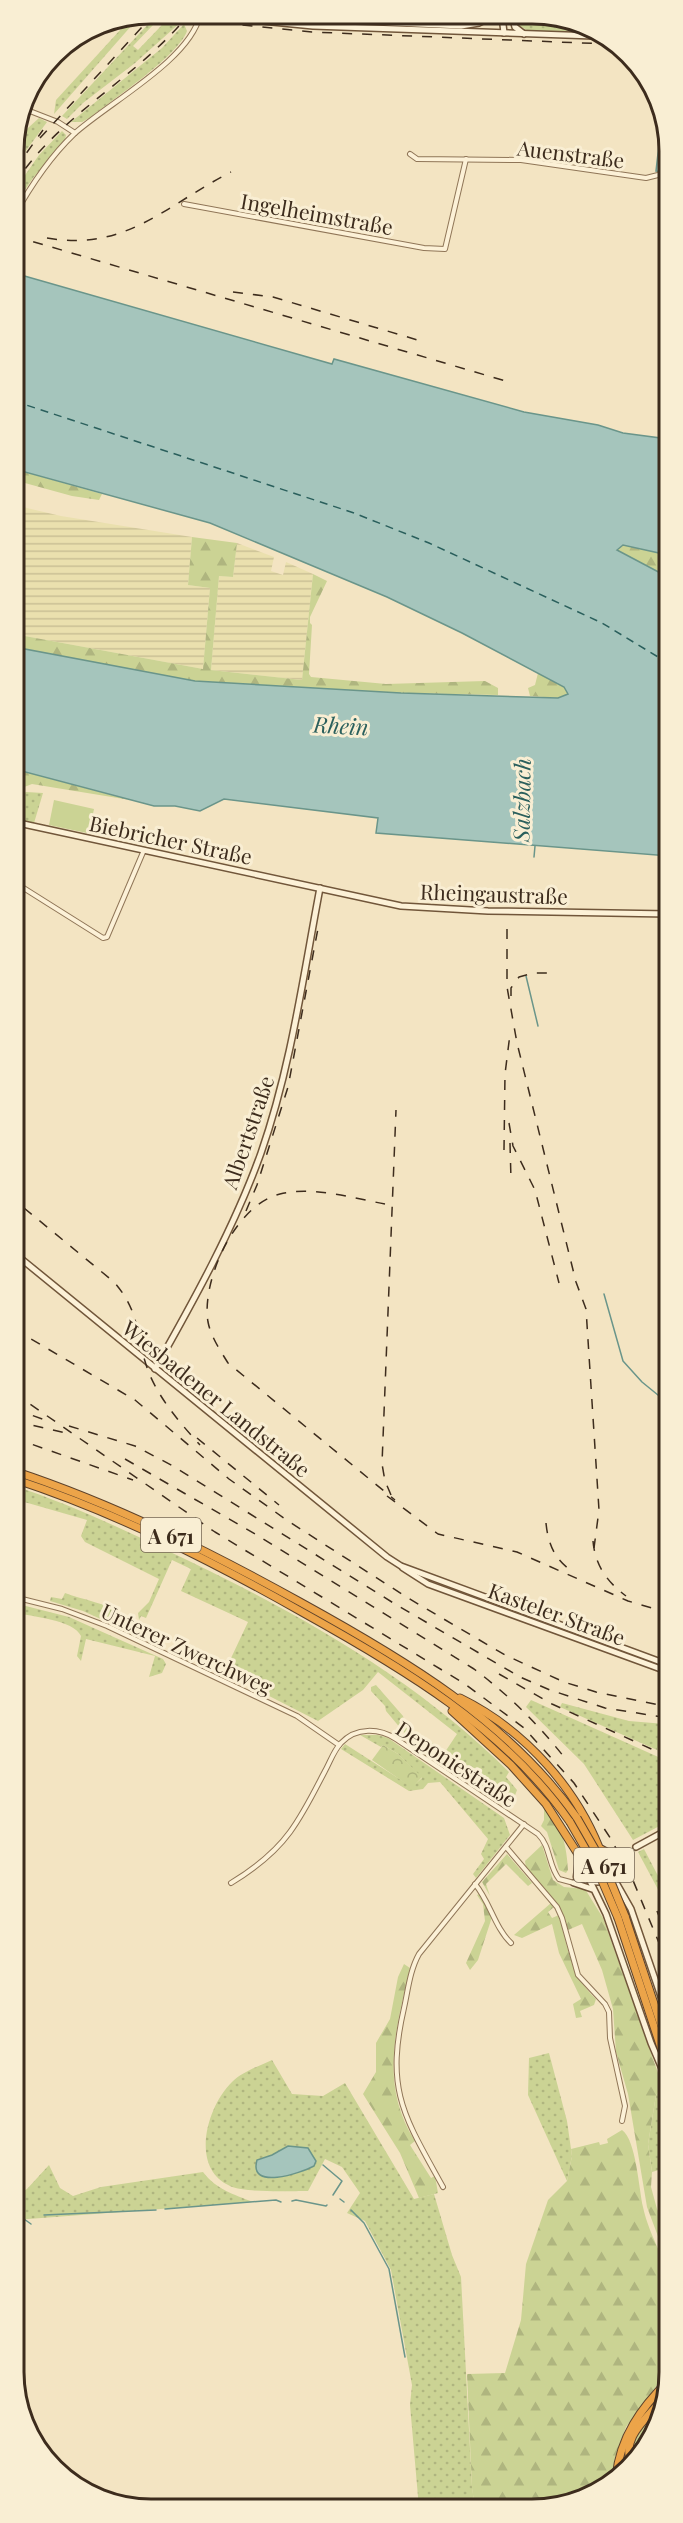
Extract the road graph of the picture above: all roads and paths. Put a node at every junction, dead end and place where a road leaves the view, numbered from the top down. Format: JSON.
{"nodes":[{"id":1,"x":199,"y":24,"type":"edge"},
{"id":2,"x":372,"y":24,"type":"edge"},
{"id":3,"x":408,"y":24,"type":"edge"},
{"id":4,"x":470,"y":24,"type":"edge"},
{"id":5,"x":503,"y":24,"type":"edge"},
{"id":6,"x":514,"y":24,"type":"edge"},
{"id":7,"x":504,"y":33,"type":"junction"},
{"id":8,"x":524,"y":34,"type":"junction"},
{"id":9,"x":585,"y":36,"type":"edge"},
{"id":10,"x":31,"y":111,"type":"edge"},
{"id":11,"x":75,"y":133,"type":"junction"},
{"id":12,"x":410,"y":154,"type":"dead end"},
{"id":13,"x":466,"y":159,"type":"junction"},
{"id":14,"x":659,"y":174,"type":"edge"},
{"id":15,"x":24,"y":200,"type":"edge"},
{"id":16,"x":184,"y":204,"type":"dead end"},
{"id":17,"x":24,"y":824,"type":"edge"},
{"id":18,"x":144,"y":849,"type":"junction"},
{"id":19,"x":24,"y":888,"type":"edge"},
{"id":20,"x":320,"y":888,"type":"junction"},
{"id":21,"x":659,"y":914,"type":"edge"},
{"id":22,"x":24,"y":1261,"type":"edge"},
{"id":23,"x":155,"y":1369,"type":"junction"},
{"id":24,"x":24,"y":1475,"type":"edge"},
{"id":25,"x":24,"y":1483,"type":"edge"},
{"id":26,"x":436,"y":1582,"type":"junction"},
{"id":27,"x":24,"y":1600,"type":"edge"},
{"id":28,"x":659,"y":1661,"type":"edge"},
{"id":29,"x":659,"y":1668,"type":"edge"},
{"id":30,"x":441,"y":1693,"type":"junction"},
{"id":31,"x":339,"y":1745,"type":"junction"},
{"id":32,"x":524,"y":1824,"type":"junction"},
{"id":33,"x":659,"y":1834,"type":"edge"},
{"id":34,"x":506,"y":1847,"type":"junction"},
{"id":35,"x":599,"y":1847,"type":"junction"},
{"id":36,"x":633,"y":1848,"type":"tunnel mouth"},
{"id":37,"x":578,"y":1855,"type":"junction"},
{"id":38,"x":617,"y":1856,"type":"junction"},
{"id":39,"x":604,"y":1858,"type":"junction"},
{"id":40,"x":584,"y":1867,"type":"junction"},
{"id":41,"x":611,"y":1869,"type":"junction"},
{"id":42,"x":588,"y":1879,"type":"junction"},
{"id":43,"x":573,"y":1881,"type":"junction"},
{"id":44,"x":231,"y":1884,"type":"dead end"},
{"id":45,"x":475,"y":1884,"type":"junction"},
{"id":46,"x":594,"y":1890,"type":"junction"},
{"id":47,"x":621,"y":1917,"type":"junction"},
{"id":48,"x":511,"y":1943,"type":"dead end"},
{"id":49,"x":659,"y":1991,"type":"edge"},
{"id":50,"x":659,"y":2022,"type":"edge"},
{"id":51,"x":659,"y":2042,"type":"edge"},
{"id":52,"x":659,"y":2062,"type":"edge"},
{"id":53,"x":622,"y":2121,"type":"dead end"},
{"id":54,"x":443,"y":2187,"type":"dead end"},
{"id":55,"x":658,"y":2389,"type":"edge"},
{"id":56,"x":658,"y":2391,"type":"edge"},
{"id":57,"x":653,"y":2396,"type":"junction"},
{"id":58,"x":653,"y":2411,"type":"edge"},
{"id":59,"x":628,"y":2455,"type":"edge"},
{"id":60,"x":618,"y":2465,"type":"edge"}],
"edges":[{"from":1,"to":11,"type":"street"},
{"from":2,"to":7,"type":"main road"},
{"from":3,"to":4,"type":"main road"},
{"from":5,"to":7,"type":"main road"},
{"from":6,"to":8,"type":"main road"},
{"from":7,"to":8,"type":"main road"},
{"from":8,"to":9,"type":"main road"},
{"from":10,"to":11,"type":"street"},
{"from":11,"to":15,"type":"street"},
{"from":12,"to":13,"type":"street","name":"Auenstraße"},
{"from":13,"to":14,"type":"street","name":"Auenstraße"},
{"from":13,"to":16,"type":"street","name":"Ingelheimstraße"},
{"from":17,"to":18,"type":"main road","name":"Biebricher Straße"},
{"from":18,"to":19,"type":"street"},
{"from":18,"to":20,"type":"main road","name":"Biebricher Straße"},
{"from":20,"to":21,"type":"main road","name":"Rheingaustraße"},
{"from":20,"to":23,"type":"main road","name":"Albertstraße"},
{"from":22,"to":23,"type":"main road","name":"Wiesbadener Landstraße"},
{"from":23,"to":26,"type":"main road","name":"Wiesbadener Landstraße"},
{"from":24,"to":30,"type":"highway","number":"A 671"},
{"from":25,"to":30,"type":"highway","number":"A 671"},
{"from":26,"to":28,"type":"main road","name":"Kasteler Straße"},
{"from":26,"to":29,"type":"main road","name":"Kasteler Straße"},
{"from":27,"to":31,"type":"street","name":"Unterer Zwerchweg"},
{"from":30,"to":35,"type":"highway"},
{"from":30,"to":37,"type":"highway"},
{"from":30,"to":47,"type":"highway","number":"A 671","bridge":true},
{"from":31,"to":32,"type":"street","name":"Deponiestraße"},
{"from":31,"to":44,"type":"street"},
{"from":32,"to":34,"type":"street"},
{"from":32,"to":43,"type":"street","name":"Deponiestraße"},
{"from":33,"to":36,"type":"main road"},
{"from":34,"to":45,"type":"street"},
{"from":34,"to":53,"type":"street"},
{"from":35,"to":38,"type":"highway"},
{"from":35,"to":39,"type":"highway"},
{"from":37,"to":40,"type":"highway"},
{"from":37,"to":43,"type":"highway"},
{"from":38,"to":39,"type":"main road"},
{"from":38,"to":41,"type":"main road"},
{"from":39,"to":40,"type":"main road"},
{"from":39,"to":41,"type":"main road"},
{"from":40,"to":42,"type":"main road"},
{"from":40,"to":43,"type":"street"},
{"from":41,"to":42,"type":"main road"},
{"from":41,"to":49,"type":"main road"},
{"from":42,"to":43,"type":"street"},
{"from":42,"to":46,"type":"main road"},
{"from":43,"to":46,"type":"main road"},
{"from":45,"to":48,"type":"street"},
{"from":45,"to":54,"type":"street"},
{"from":46,"to":52,"type":"main road"},
{"from":47,"to":50,"type":"highway","number":"A 671"},
{"from":47,"to":51,"type":"highway","number":"A 671"},
{"from":55,"to":57,"type":"highway"},
{"from":56,"to":57,"type":"highway"},
{"from":57,"to":60,"type":"highway"},
{"from":58,"to":59,"type":"highway"}]}
